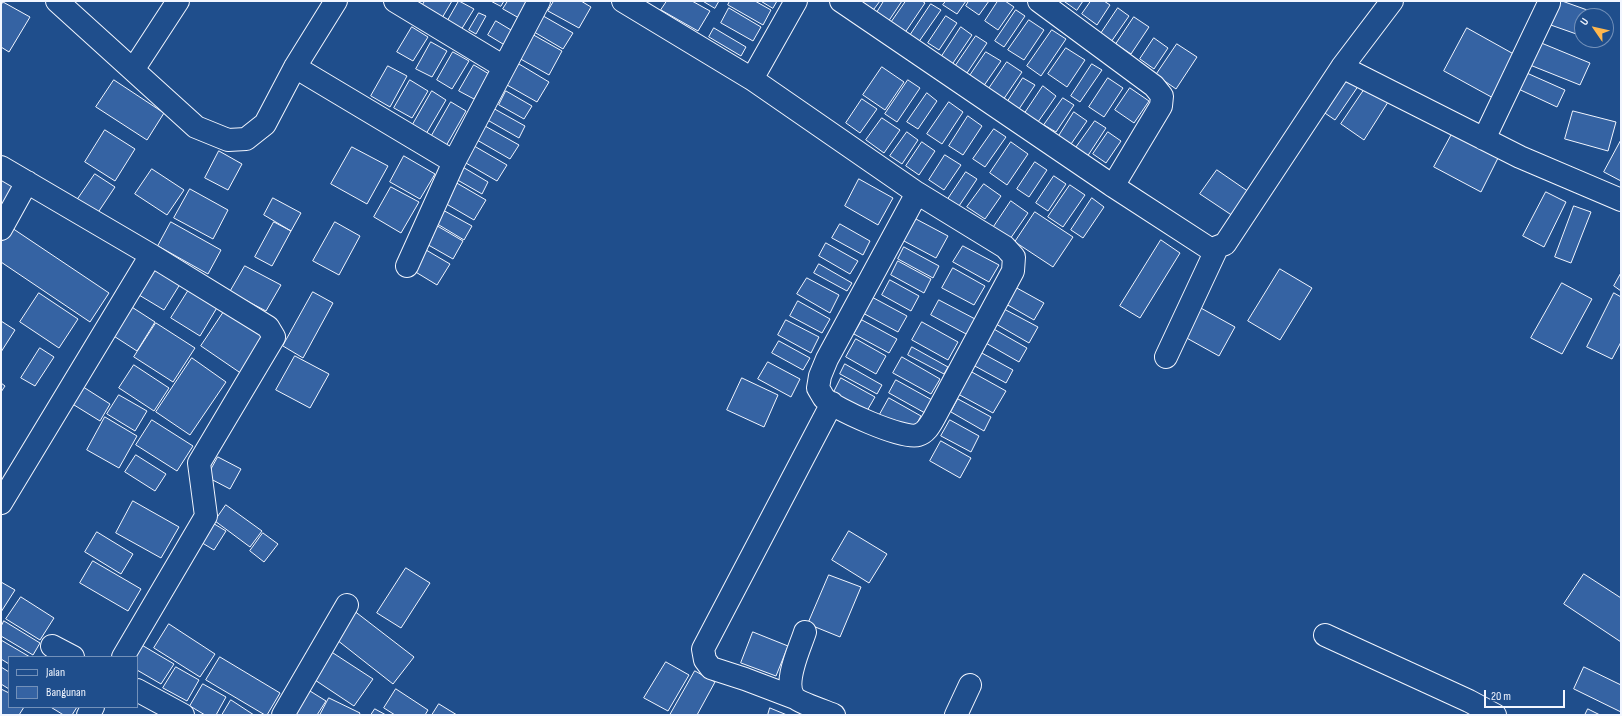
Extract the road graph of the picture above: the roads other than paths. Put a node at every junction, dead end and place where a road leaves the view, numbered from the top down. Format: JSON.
{"nodes":[{"id":1,"x":57,"y":1,"type":"edge"},
{"id":2,"x":178,"y":1,"type":"edge"},
{"id":3,"x":336,"y":1,"type":"edge"},
{"id":4,"x":395,"y":1,"type":"edge"},
{"id":5,"x":539,"y":1,"type":"edge"},
{"id":6,"x":624,"y":1,"type":"edge"},
{"id":7,"x":796,"y":1,"type":"edge"},
{"id":8,"x":841,"y":1,"type":"edge"},
{"id":9,"x":1039,"y":1,"type":"edge"},
{"id":10,"x":1392,"y":1,"type":"edge"},
{"id":11,"x":1549,"y":3,"type":"dead end"},
{"id":12,"x":646,"y":7,"type":"edge"},
{"id":13,"x":296,"y":67,"type":"junction"},
{"id":14,"x":504,"y":67,"type":"junction"},
{"id":15,"x":1342,"y":67,"type":"junction"},
{"id":16,"x":133,"y":70,"type":"junction"},
{"id":17,"x":752,"y":79,"type":"junction"},
{"id":18,"x":1484,"y":139,"type":"junction"},
{"id":19,"x":454,"y":162,"type":"junction"},
{"id":20,"x":1,"y":167,"type":"edge"},
{"id":21,"x":27,"y":182,"type":"junction"},
{"id":22,"x":1112,"y":186,"type":"junction"},
{"id":23,"x":917,"y":193,"type":"junction"},
{"id":24,"x":1621,"y":200,"type":"edge"},
{"id":25,"x":1,"y":229,"type":"edge"},
{"id":26,"x":1217,"y":248,"type":"junction"},
{"id":27,"x":151,"y":255,"type":"junction"},
{"id":28,"x":407,"y":266,"type":"dead end"},
{"id":29,"x":1166,"y":357,"type":"dead end"},
{"id":30,"x":832,"y":403,"type":"junction"},
{"id":31,"x":1,"y":503,"type":"edge"},
{"id":32,"x":347,"y":605,"type":"dead end"},
{"id":33,"x":805,"y":632,"type":"dead end"},
{"id":34,"x":1325,"y":635,"type":"dead end"},
{"id":35,"x":52,"y":646,"type":"dead end"},
{"id":36,"x":70,"y":656,"type":"edge"},
{"id":37,"x":124,"y":656,"type":"edge"},
{"id":38,"x":970,"y":685,"type":"dead end"},
{"id":39,"x":138,"y":691,"type":"edge"},
{"id":40,"x":795,"y":698,"type":"junction"},
{"id":41,"x":183,"y":715,"type":"edge"},
{"id":42,"x":283,"y":715,"type":"edge"},
{"id":43,"x":834,"y":715,"type":"edge"},
{"id":44,"x":956,"y":715,"type":"edge"},
{"id":45,"x":1495,"y":715,"type":"edge"}],
"edges":[{"from":1,"to":16,"type":"street"},
{"from":2,"to":16,"type":"street"},
{"from":3,"to":13,"type":"street"},
{"from":4,"to":14,"type":"street"},
{"from":5,"to":14,"type":"street"},
{"from":6,"to":12,"type":"street"},
{"from":7,"to":17,"type":"street"},
{"from":8,"to":22,"type":"street"},
{"from":9,"to":22,"type":"street"},
{"from":10,"to":15,"type":"street"},
{"from":11,"to":18,"type":"street"},
{"from":12,"to":17,"type":"street"},
{"from":13,"to":16,"type":"street"},
{"from":13,"to":19,"type":"street"},
{"from":14,"to":19,"type":"street"},
{"from":15,"to":18,"type":"street"},
{"from":15,"to":26,"type":"street"},
{"from":17,"to":23,"type":"street"},
{"from":18,"to":24,"type":"street"},
{"from":19,"to":28,"type":"street"},
{"from":20,"to":21,"type":"street"},
{"from":21,"to":25,"type":"street"},
{"from":21,"to":27,"type":"street"},
{"from":22,"to":26,"type":"street"},
{"from":23,"to":30,"type":"street"},
{"from":23,"to":30,"type":"street"},
{"from":26,"to":29,"type":"street"},
{"from":27,"to":31,"type":"street"},
{"from":27,"to":37,"type":"street"},
{"from":30,"to":40,"type":"street"},
{"from":32,"to":42,"type":"street"},
{"from":33,"to":40,"type":"street"},
{"from":34,"to":45,"type":"street"},
{"from":35,"to":36,"type":"street"},
{"from":38,"to":44,"type":"street"},
{"from":39,"to":41,"type":"street"},
{"from":40,"to":43,"type":"street"}]}
